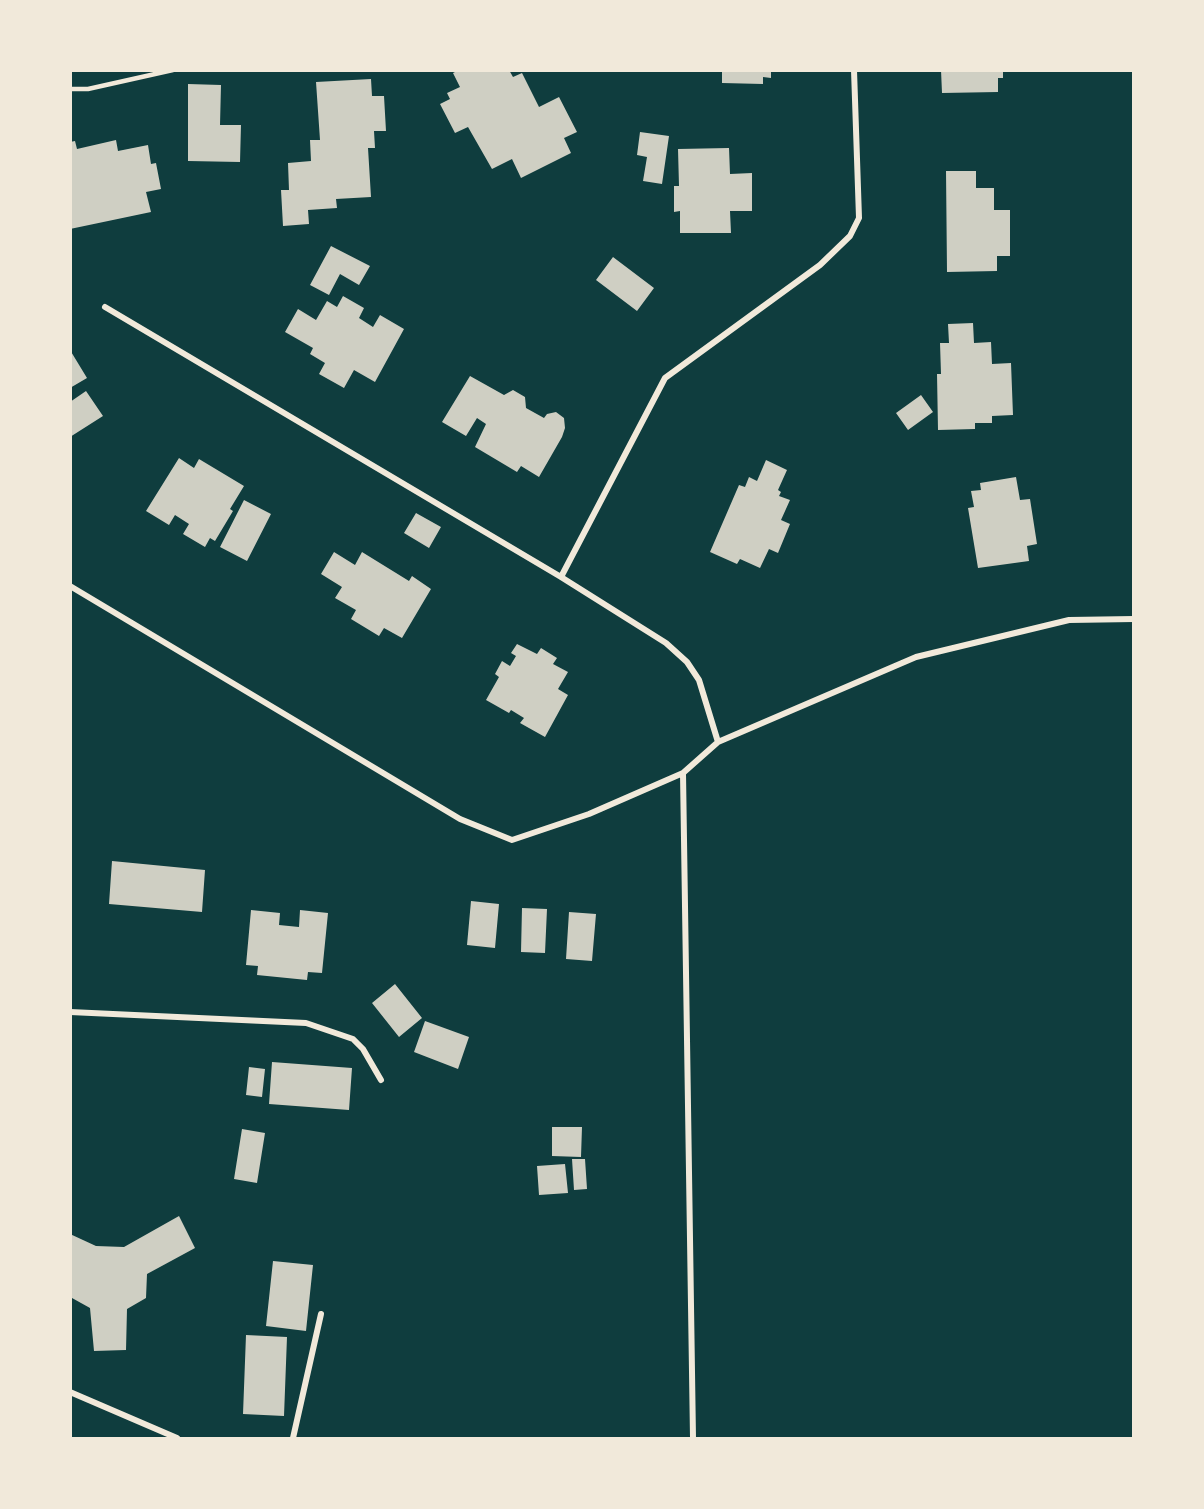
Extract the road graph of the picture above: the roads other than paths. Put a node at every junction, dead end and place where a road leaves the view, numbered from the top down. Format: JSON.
{"nodes":[{"id":1,"x":173,"y":70,"type":"edge"},
{"id":2,"x":854,"y":70,"type":"edge"},
{"id":3,"x":70,"y":89,"type":"edge"},
{"id":4,"x":105,"y":307,"type":"dead end"},
{"id":5,"x":561,"y":577,"type":"junction"},
{"id":6,"x":70,"y":586,"type":"edge"},
{"id":7,"x":1134,"y":619,"type":"edge"},
{"id":8,"x":718,"y":742,"type":"junction"},
{"id":9,"x":682,"y":773,"type":"junction"},
{"id":10,"x":70,"y":1012,"type":"edge"},
{"id":11,"x":381,"y":1080,"type":"dead end"},
{"id":12,"x":321,"y":1314,"type":"dead end"},
{"id":13,"x":70,"y":1392,"type":"edge"},
{"id":14,"x":177,"y":1438,"type":"edge"},
{"id":15,"x":293,"y":1438,"type":"edge"},
{"id":16,"x":693,"y":1438,"type":"edge"}],
"edges":[{"from":1,"to":3,"type":"lane"},
{"from":2,"to":5,"type":"street"},
{"from":4,"to":5,"type":"street"},
{"from":5,"to":8,"type":"street"},
{"from":6,"to":9,"type":"street"},
{"from":7,"to":8,"type":"street"},
{"from":8,"to":9,"type":"street"},
{"from":9,"to":16,"type":"street"},
{"from":10,"to":11,"type":"street"},
{"from":12,"to":15,"type":"street"},
{"from":13,"to":14,"type":"street"}]}
